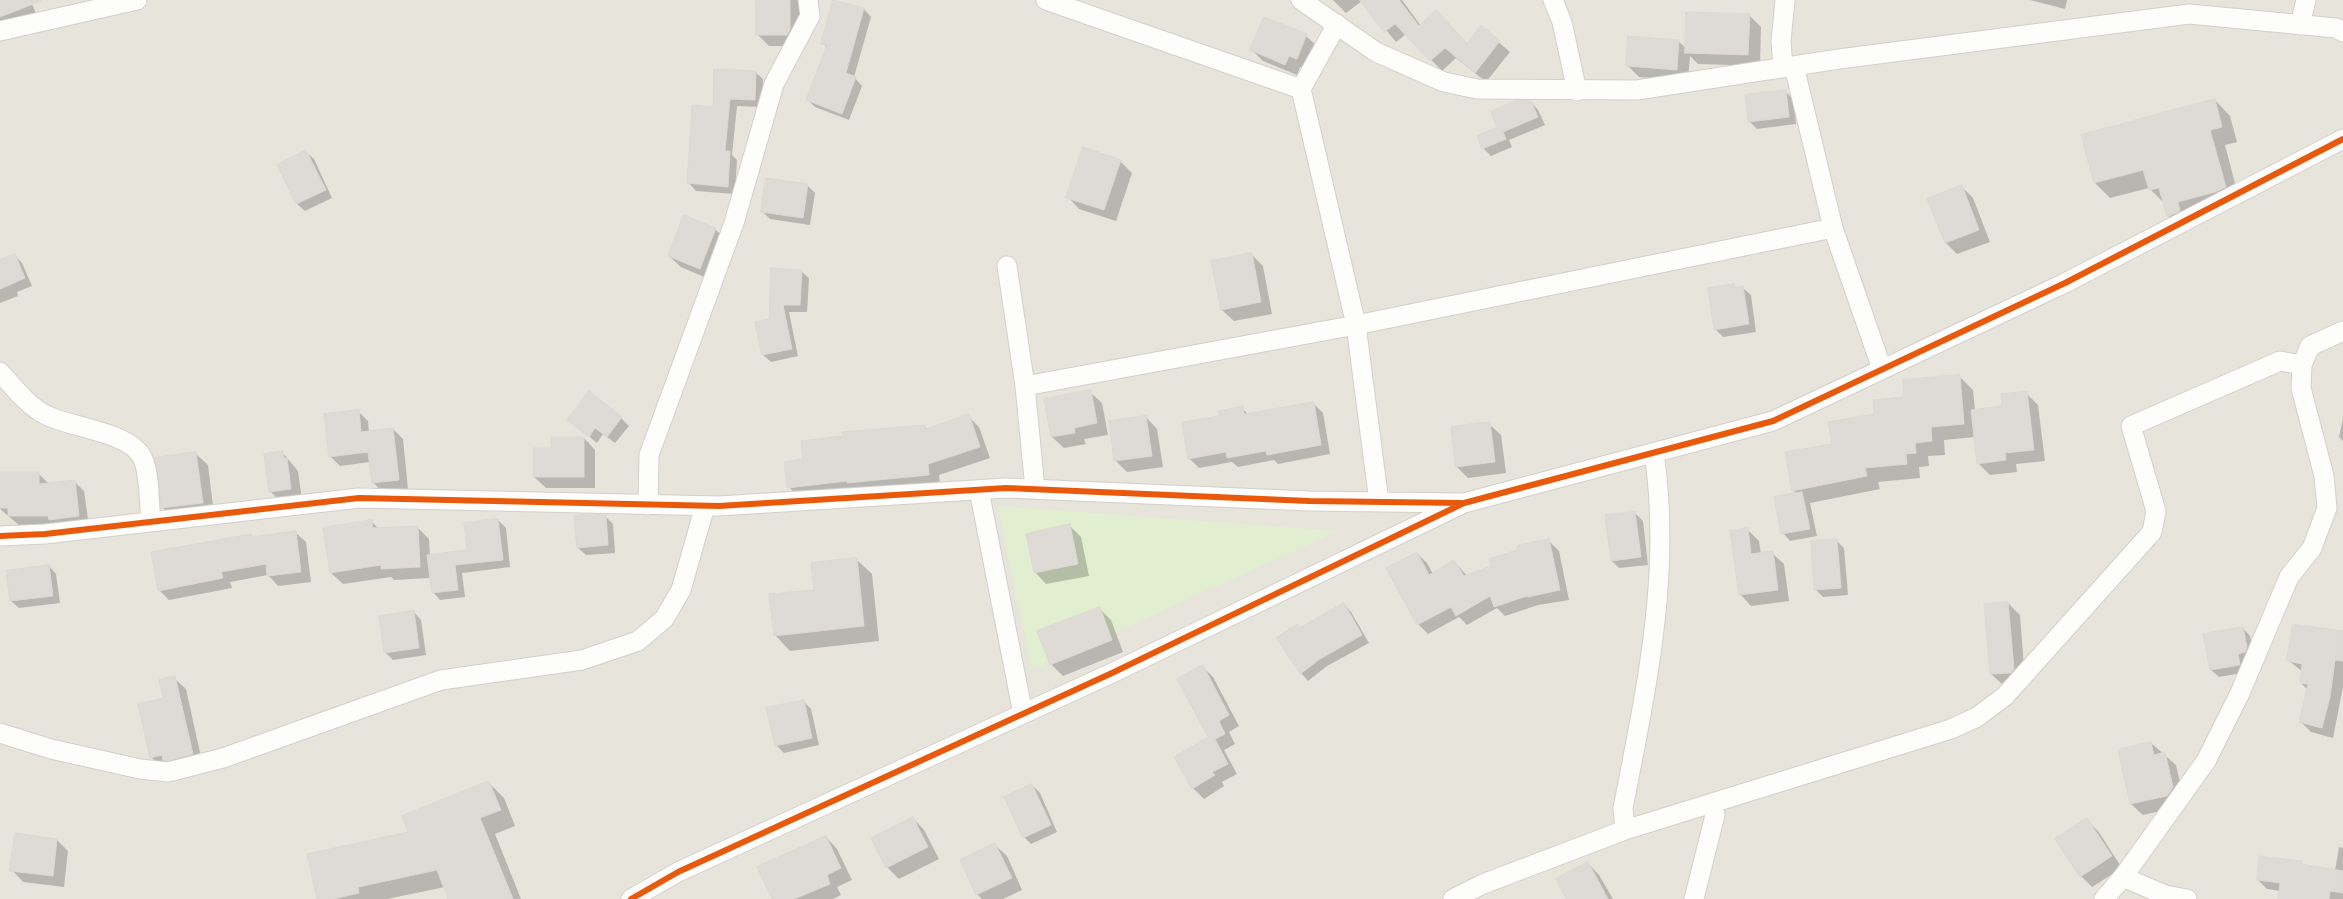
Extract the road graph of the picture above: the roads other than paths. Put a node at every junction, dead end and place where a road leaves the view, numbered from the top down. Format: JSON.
{"nodes":[{"id":1,"x":137,"y":0,"type":"edge"},
{"id":2,"x":808,"y":0,"type":"edge"},
{"id":3,"x":1046,"y":0,"type":"edge"},
{"id":4,"x":1301,"y":0,"type":"edge"},
{"id":5,"x":1553,"y":0,"type":"edge"},
{"id":6,"x":1784,"y":0,"type":"edge"},
{"id":7,"x":2306,"y":0,"type":"edge"},
{"id":8,"x":1337,"y":24,"type":"junction"},
{"id":9,"x":2300,"y":25,"type":"junction"},
{"id":10,"x":0,"y":31,"type":"edge"},
{"id":11,"x":2343,"y":32,"type":"edge"},
{"id":12,"x":1788,"y":67,"type":"junction"},
{"id":13,"x":1301,"y":89,"type":"junction"},
{"id":14,"x":1577,"y":90,"type":"junction"},
{"id":15,"x":2343,"y":139,"type":"edge"},
{"id":16,"x":1833,"y":228,"type":"junction"},
{"id":17,"x":1007,"y":266,"type":"dead end"},
{"id":18,"x":1356,"y":325,"type":"junction"},
{"id":19,"x":2343,"y":331,"type":"edge"},
{"id":20,"x":2302,"y":365,"type":"junction"},
{"id":21,"x":1882,"y":369,"type":"junction"},
{"id":22,"x":0,"y":372,"type":"edge"},
{"id":23,"x":1025,"y":386,"type":"junction"},
{"id":24,"x":1654,"y":453,"type":"junction"},
{"id":25,"x":1035,"y":489,"type":"junction"},
{"id":26,"x":979,"y":490,"type":"junction"},
{"id":27,"x":1379,"y":502,"type":"junction"},
{"id":28,"x":1464,"y":503,"type":"junction"},
{"id":29,"x":648,"y":505,"type":"junction"},
{"id":30,"x":706,"y":506,"type":"junction"},
{"id":31,"x":151,"y":522,"type":"junction"},
{"id":32,"x":0,"y":536,"type":"edge"},
{"id":33,"x":1023,"y":714,"type":"junction"},
{"id":34,"x":0,"y":733,"type":"edge"},
{"id":35,"x":1712,"y":804,"type":"junction"},
{"id":36,"x":1626,"y":830,"type":"junction"},
{"id":37,"x":2123,"y":878,"type":"junction"},
{"id":38,"x":631,"y":899,"type":"edge"},
{"id":39,"x":1453,"y":899,"type":"edge"},
{"id":40,"x":1694,"y":899,"type":"edge"},
{"id":41,"x":2104,"y":899,"type":"edge"},
{"id":42,"x":2187,"y":899,"type":"edge"}],
"edges":[{"from":1,"to":10,"type":"street"},
{"from":2,"to":29,"type":"street"},
{"from":3,"to":13,"type":"street"},
{"from":4,"to":8,"type":"street"},
{"from":5,"to":14,"type":"street"},
{"from":6,"to":12,"type":"street"},
{"from":7,"to":9,"type":"street"},
{"from":8,"to":13,"type":"street"},
{"from":8,"to":14,"type":"street"},
{"from":9,"to":11,"type":"street"},
{"from":9,"to":12,"type":"street"},
{"from":12,"to":14,"type":"street"},
{"from":12,"to":16,"type":"street"},
{"from":13,"to":18,"type":"street"},
{"from":15,"to":21,"type":"street"},
{"from":16,"to":18,"type":"street"},
{"from":16,"to":21,"type":"street"},
{"from":17,"to":23,"type":"street"},
{"from":18,"to":23,"type":"street"},
{"from":18,"to":27,"type":"street"},
{"from":19,"to":20,"type":"street"},
{"from":20,"to":35,"type":"street"},
{"from":20,"to":37,"type":"street"},
{"from":21,"to":24,"type":"street"},
{"from":22,"to":31,"type":"street"},
{"from":23,"to":25,"type":"street"},
{"from":24,"to":28,"type":"street"},
{"from":24,"to":36,"type":"street"},
{"from":25,"to":26,"type":"street"},
{"from":25,"to":27,"type":"street"},
{"from":26,"to":30,"type":"street"},
{"from":26,"to":33,"type":"street"},
{"from":27,"to":28,"type":"street"},
{"from":28,"to":33,"type":"street"},
{"from":29,"to":30,"type":"street"},
{"from":29,"to":31,"type":"street"},
{"from":30,"to":34,"type":"street"},
{"from":31,"to":32,"type":"street"},
{"from":33,"to":38,"type":"street"},
{"from":35,"to":36,"type":"street"},
{"from":35,"to":40,"type":"street"},
{"from":36,"to":39,"type":"street"},
{"from":37,"to":41,"type":"street"},
{"from":37,"to":42,"type":"street"}]}
